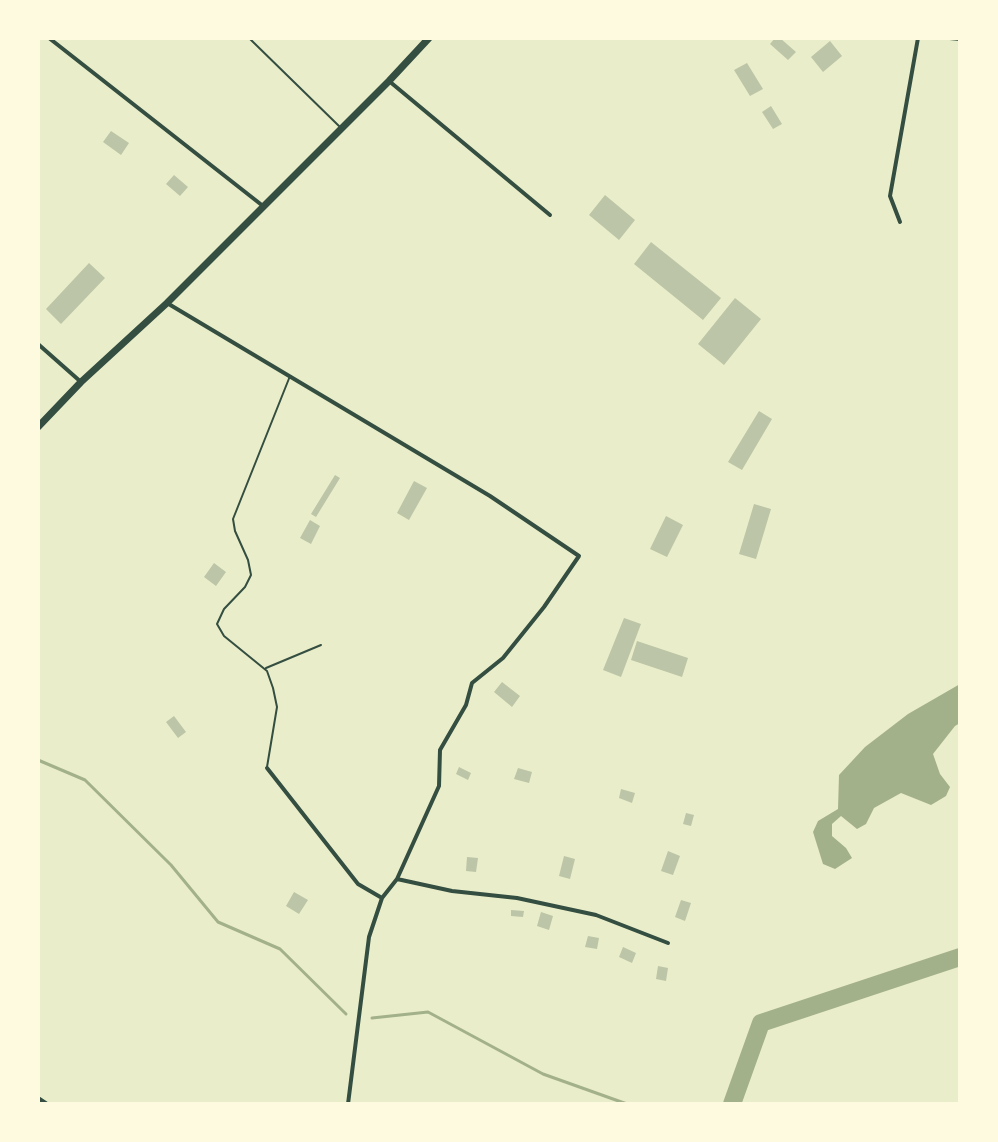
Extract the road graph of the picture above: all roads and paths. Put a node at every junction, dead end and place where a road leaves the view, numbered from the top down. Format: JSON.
{"nodes":[{"id":1,"x":49,"y":38,"type":"edge"},
{"id":2,"x":249,"y":38,"type":"edge"},
{"id":3,"x":429,"y":38,"type":"edge"},
{"id":4,"x":918,"y":38,"type":"edge"},
{"id":5,"x":939,"y":38,"type":"edge"},
{"id":6,"x":960,"y":40,"type":"edge"},
{"id":7,"x":389,"y":81,"type":"junction"},
{"id":8,"x":341,"y":128,"type":"junction"},
{"id":9,"x":263,"y":206,"type":"junction"},
{"id":10,"x":550,"y":215,"type":"dead end"},
{"id":11,"x":900,"y":222,"type":"dead end"},
{"id":12,"x":167,"y":303,"type":"junction"},
{"id":13,"x":38,"y":344,"type":"edge"},
{"id":14,"x":290,"y":376,"type":"junction"},
{"id":15,"x":81,"y":382,"type":"junction"},
{"id":16,"x":38,"y":427,"type":"edge"},
{"id":17,"x":321,"y":645,"type":"dead end"},
{"id":18,"x":265,"y":669,"type":"junction"},
{"id":19,"x":267,"y":768,"type":"joint"},
{"id":20,"x":397,"y":879,"type":"junction"},
{"id":21,"x":382,"y":898,"type":"junction"},
{"id":22,"x":668,"y":943,"type":"dead end"},
{"id":23,"x":38,"y":1098,"type":"edge"},
{"id":24,"x":47,"y":1104,"type":"edge"},
{"id":25,"x":348,"y":1104,"type":"edge"}],
"edges":[{"from":1,"to":9,"type":"street"},
{"from":2,"to":8,"type":"lane"},
{"from":3,"to":7,"type":"main road"},
{"from":4,"to":11,"type":"street"},
{"from":5,"to":6,"type":"lane"},
{"from":7,"to":8,"type":"main road"},
{"from":7,"to":10,"type":"street"},
{"from":8,"to":9,"type":"main road"},
{"from":9,"to":12,"type":"main road"},
{"from":12,"to":14,"type":"street"},
{"from":12,"to":15,"type":"main road"},
{"from":13,"to":15,"type":"street"},
{"from":14,"to":18,"type":"lane"},
{"from":14,"to":20,"type":"street"},
{"from":15,"to":16,"type":"main road"},
{"from":17,"to":18,"type":"lane"},
{"from":18,"to":19,"type":"lane"},
{"from":19,"to":21,"type":"street"},
{"from":20,"to":21,"type":"street"},
{"from":20,"to":22,"type":"street"},
{"from":21,"to":25,"type":"street"},
{"from":23,"to":24,"type":"street"}]}
